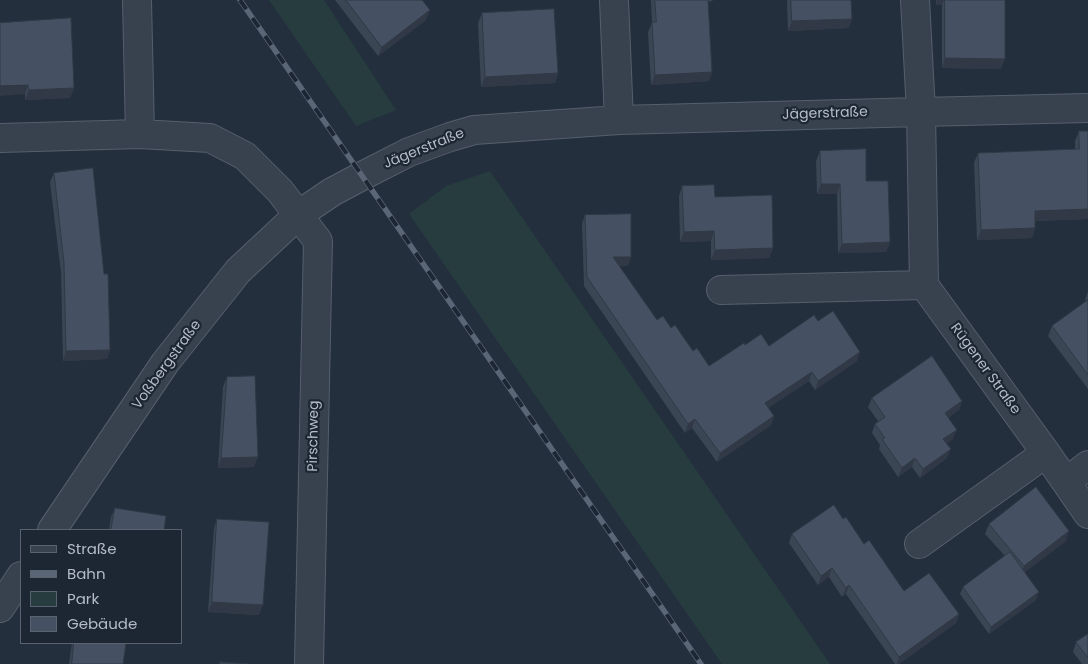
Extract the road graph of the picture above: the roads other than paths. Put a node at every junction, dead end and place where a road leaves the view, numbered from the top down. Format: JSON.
{"nodes":[{"id":1,"x":136,"y":0,"type":"edge"},
{"id":2,"x":614,"y":0,"type":"edge"},
{"id":3,"x":915,"y":0,"type":"edge"},
{"id":4,"x":1088,"y":108,"type":"edge"},
{"id":5,"x":921,"y":112,"type":"junction"},
{"id":6,"x":619,"y":120,"type":"junction"},
{"id":7,"x":140,"y":134,"type":"junction"},
{"id":8,"x":0,"y":138,"type":"edge"},
{"id":9,"x":298,"y":214,"type":"junction"},
{"id":10,"x":924,"y":285,"type":"junction"},
{"id":11,"x":720,"y":290,"type":"dead end"},
{"id":12,"x":1046,"y":453,"type":"junction"},
{"id":13,"x":1088,"y":465,"type":"edge"},
{"id":14,"x":1066,"y":482,"type":"junction"},
{"id":15,"x":1088,"y":514,"type":"edge"},
{"id":16,"x":53,"y":529,"type":"edge"},
{"id":17,"x":919,"y":544,"type":"dead end"},
{"id":18,"x":20,"y":578,"type":"edge"},
{"id":19,"x":0,"y":608,"type":"edge"},
{"id":20,"x":309,"y":664,"type":"edge"}],
"edges":[{"from":1,"to":7,"type":"street"},
{"from":2,"to":6,"type":"street"},
{"from":3,"to":5,"type":"street"},
{"from":4,"to":5,"type":"street","name":"Jägerstraße"},
{"from":5,"to":6,"type":"street","name":"Jägerstraße"},
{"from":5,"to":10,"type":"street"},
{"from":6,"to":9,"type":"street","name":"Jägerstraße"},
{"from":7,"to":8,"type":"street"},
{"from":7,"to":9,"type":"street"},
{"from":9,"to":16,"type":"street","name":"Voßbergstraße"},
{"from":9,"to":20,"type":"street","name":"Pirschweg"},
{"from":10,"to":11,"type":"street"},
{"from":10,"to":12,"type":"street","name":"Rügener Straße"},
{"from":12,"to":14,"type":"street","name":"Rügener Straße"},
{"from":12,"to":17,"type":"street"},
{"from":13,"to":14,"type":"street"},
{"from":14,"to":15,"type":"street","name":"Rügener Straße"},
{"from":18,"to":19,"type":"street"}]}
